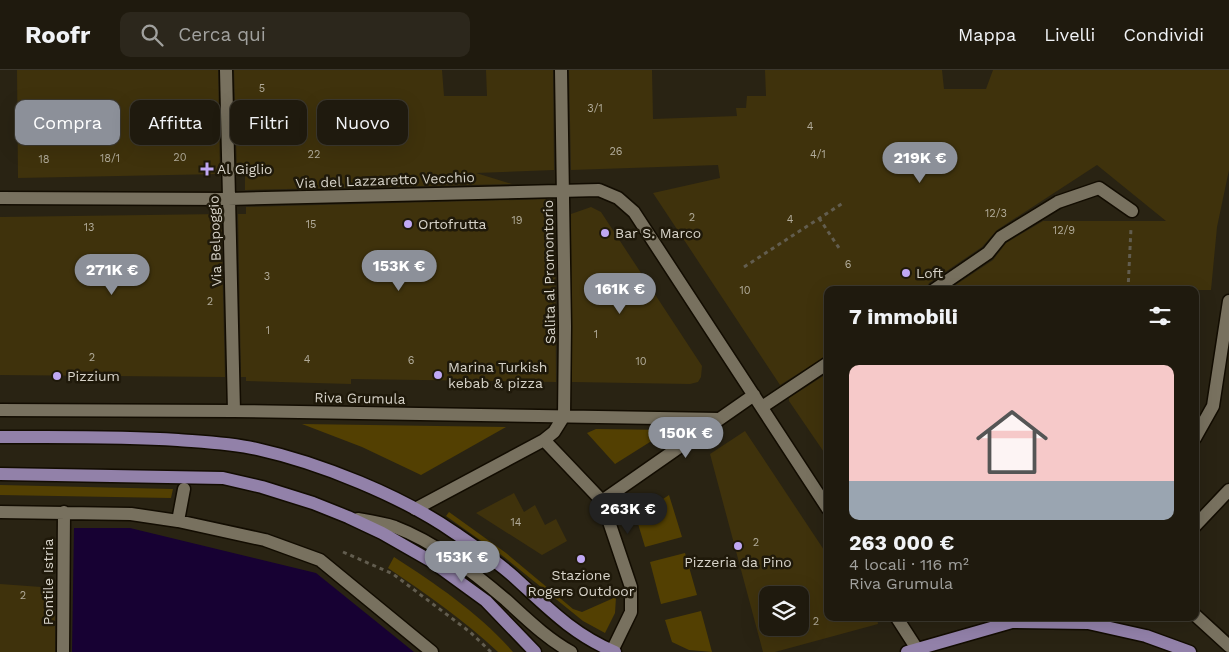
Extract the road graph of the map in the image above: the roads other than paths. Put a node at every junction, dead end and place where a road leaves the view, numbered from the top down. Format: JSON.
{"nodes":[{"id":1,"x":226,"y":70,"type":"edge"},
{"id":2,"x":561,"y":70,"type":"edge"},
{"id":3,"x":563,"y":189,"type":"junction"},
{"id":4,"x":0,"y":198,"type":"edge"},
{"id":5,"x":228,"y":199,"type":"junction"},
{"id":6,"x":1132,"y":211,"type":"road end"},
{"id":7,"x":940,"y":286,"type":"edge"},
{"id":8,"x":1229,"y":301,"type":"edge"},
{"id":9,"x":824,"y":366,"type":"edge"},
{"id":10,"x":754,"y":395,"type":"junction"},
{"id":11,"x":762,"y":407,"type":"junction"},
{"id":12,"x":0,"y":410,"type":"edge"},
{"id":13,"x":234,"y":411,"type":"junction"},
{"id":14,"x":564,"y":416,"type":"junction"},
{"id":15,"x":719,"y":419,"type":"junction"},
{"id":16,"x":1199,"y":431,"type":"edge"},
{"id":17,"x":0,"y":437,"type":"edge"},
{"id":18,"x":544,"y":440,"type":"junction"},
{"id":19,"x":0,"y":474,"type":"edge"},
{"id":20,"x":184,"y":489,"type":"dead end"},
{"id":21,"x":1229,"y":490,"type":"edge"},
{"id":22,"x":602,"y":502,"type":"junction"},
{"id":23,"x":824,"y":503,"type":"edge"},
{"id":24,"x":415,"y":509,"type":"junction"},
{"id":25,"x":0,"y":512,"type":"edge"},
{"id":26,"x":64,"y":512,"type":"junction"},
{"id":27,"x":348,"y":517,"type":"junction"},
{"id":28,"x":178,"y":521,"type":"junction"},
{"id":29,"x":1199,"y":522,"type":"edge"},
{"id":30,"x":1199,"y":619,"type":"edge"},
{"id":31,"x":898,"y":621,"type":"edge"},
{"id":32,"x":1016,"y":621,"type":"edge"},
{"id":33,"x":1012,"y":622,"type":"junction"},
{"id":34,"x":1229,"y":646,"type":"edge"},
{"id":35,"x":912,"y":651,"type":"edge"},
{"id":36,"x":63,"y":652,"type":"edge"},
{"id":37,"x":432,"y":652,"type":"edge"},
{"id":38,"x":535,"y":652,"type":"edge"},
{"id":39,"x":571,"y":652,"type":"edge"},
{"id":40,"x":611,"y":652,"type":"edge"},
{"id":41,"x":1190,"y":652,"type":"edge"}],
"edges":[{"from":1,"to":5,"type":"street","name":"Via Belpoggio"},
{"from":2,"to":3,"type":"street","name":"Salita al Promontorio"},
{"from":3,"to":5,"type":"street","name":"Via del Lazzaretto Vecchio"},
{"from":3,"to":10,"type":"street","name":"Via del Lazzaretto Vecchio"},
{"from":3,"to":14,"type":"street","name":"Salita al Promontorio"},
{"from":4,"to":5,"type":"street","name":"Via del Lazzaretto Vecchio"},
{"from":5,"to":13,"type":"street","name":"Via Belpoggio"},
{"from":6,"to":7,"type":"street"},
{"from":8,"to":16,"type":"street"},
{"from":9,"to":11,"type":"street"},
{"from":10,"to":11,"type":"street"},
{"from":10,"to":15,"type":"street"},
{"from":11,"to":23,"type":"street"},
{"from":12,"to":13,"type":"street","name":"Riva Grumula"},
{"from":13,"to":14,"type":"street","name":"Riva Grumula"},
{"from":14,"to":15,"type":"street","name":"Riva Grumula"},
{"from":14,"to":18,"type":"street"},
{"from":15,"to":22,"type":"street"},
{"from":17,"to":24,"type":"main road"},
{"from":18,"to":22,"type":"street"},
{"from":18,"to":24,"type":"street"},
{"from":19,"to":27,"type":"main road"},
{"from":20,"to":28,"type":"street"},
{"from":21,"to":29,"type":"street"},
{"from":22,"to":40,"type":"street"},
{"from":24,"to":40,"type":"main road"},
{"from":25,"to":26,"type":"street"},
{"from":26,"to":28,"type":"street"},
{"from":26,"to":36,"type":"street","name":"Pontile Istria"},
{"from":27,"to":38,"type":"main road"},
{"from":27,"to":39,"type":"street"},
{"from":28,"to":37,"type":"street"},
{"from":30,"to":34,"type":"street"},
{"from":31,"to":35,"type":"street"},
{"from":32,"to":33,"type":"street"},
{"from":33,"to":35,"type":"main road"},
{"from":33,"to":41,"type":"main road"}]}
